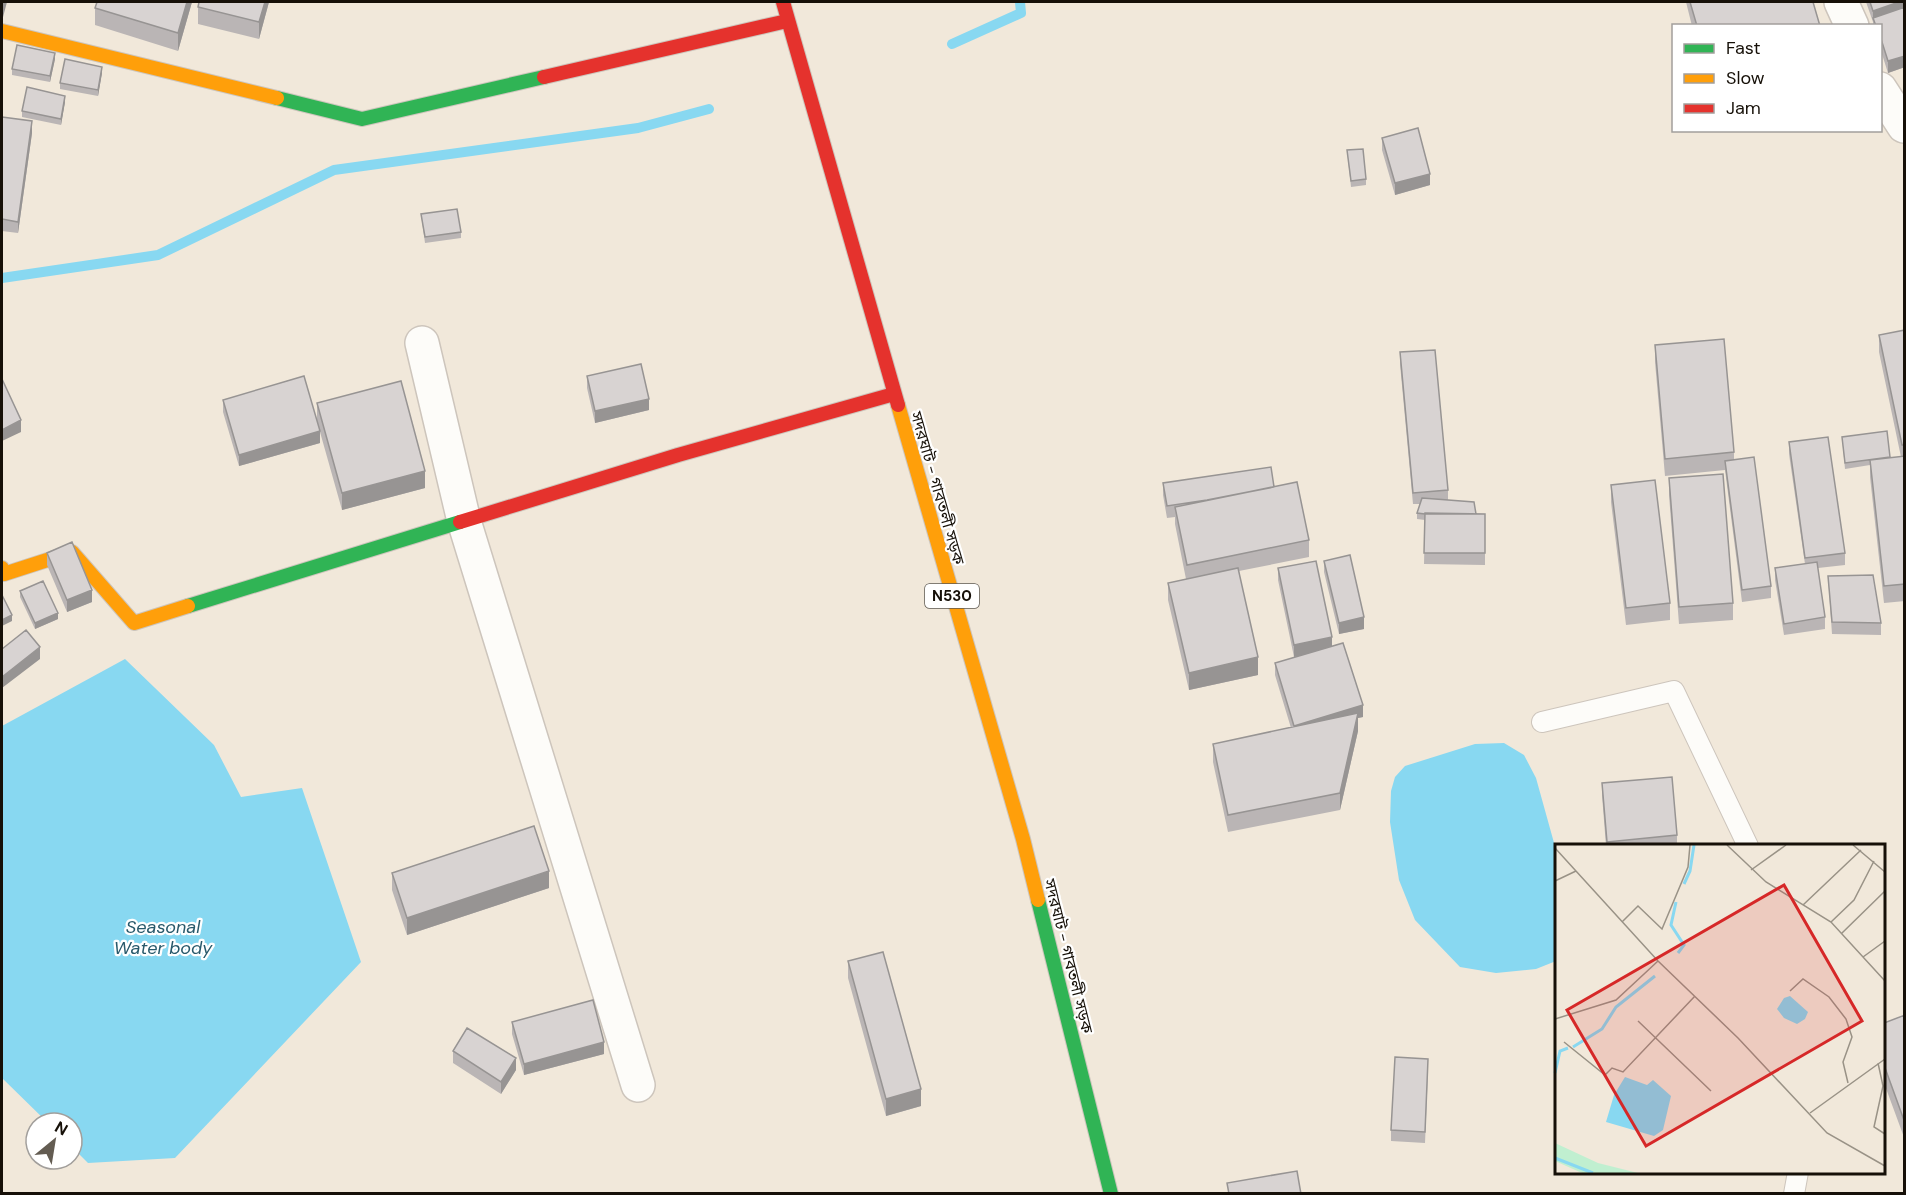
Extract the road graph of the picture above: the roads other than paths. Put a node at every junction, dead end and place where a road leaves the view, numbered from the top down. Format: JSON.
{"nodes":[{"id":1,"x":783,"y":2,"type":"edge"},
{"id":2,"x":1841,"y":2,"type":"edge"},
{"id":3,"x":787,"y":21,"type":"junction"},
{"id":4,"x":1851,"y":24,"type":"edge"},
{"id":5,"x":2,"y":31,"type":"edge"},
{"id":6,"x":1882,"y":91,"type":"edge"},
{"id":7,"x":1905,"y":126,"type":"edge"},
{"id":8,"x":422,"y":344,"type":"dead end"},
{"id":9,"x":894,"y":394,"type":"junction"},
{"id":10,"x":464,"y":521,"type":"junction"},
{"id":11,"x":2,"y":568,"type":"edge"},
{"id":12,"x":1542,"y":722,"type":"dead end"},
{"id":13,"x":1747,"y":844,"type":"edge"},
{"id":14,"x":638,"y":1084,"type":"dead end"},
{"id":15,"x":1798,"y":1174,"type":"edge"},
{"id":16,"x":1111,"y":1194,"type":"edge"},
{"id":17,"x":1794,"y":1194,"type":"edge"}],
"edges":[{"from":1,"to":3,"type":"main road","name":"সদরঘাট - গাবতলী সড়ক","number":"N530"},
{"from":2,"to":4,"type":"street"},
{"from":3,"to":5,"type":"main road"},
{"from":3,"to":9,"type":"main road","name":"সদরঘাট - গাবতলী সড়ক","number":"N530"},
{"from":6,"to":7,"type":"street"},
{"from":8,"to":10,"type":"street"},
{"from":9,"to":10,"type":"main road"},
{"from":9,"to":16,"type":"main road","name":"সদরঘাট - গাবতলী সড়ক","number":"N530"},
{"from":10,"to":11,"type":"main road"},
{"from":10,"to":14,"type":"street"},
{"from":12,"to":13,"type":"lane"},
{"from":15,"to":17,"type":"lane"}]}
